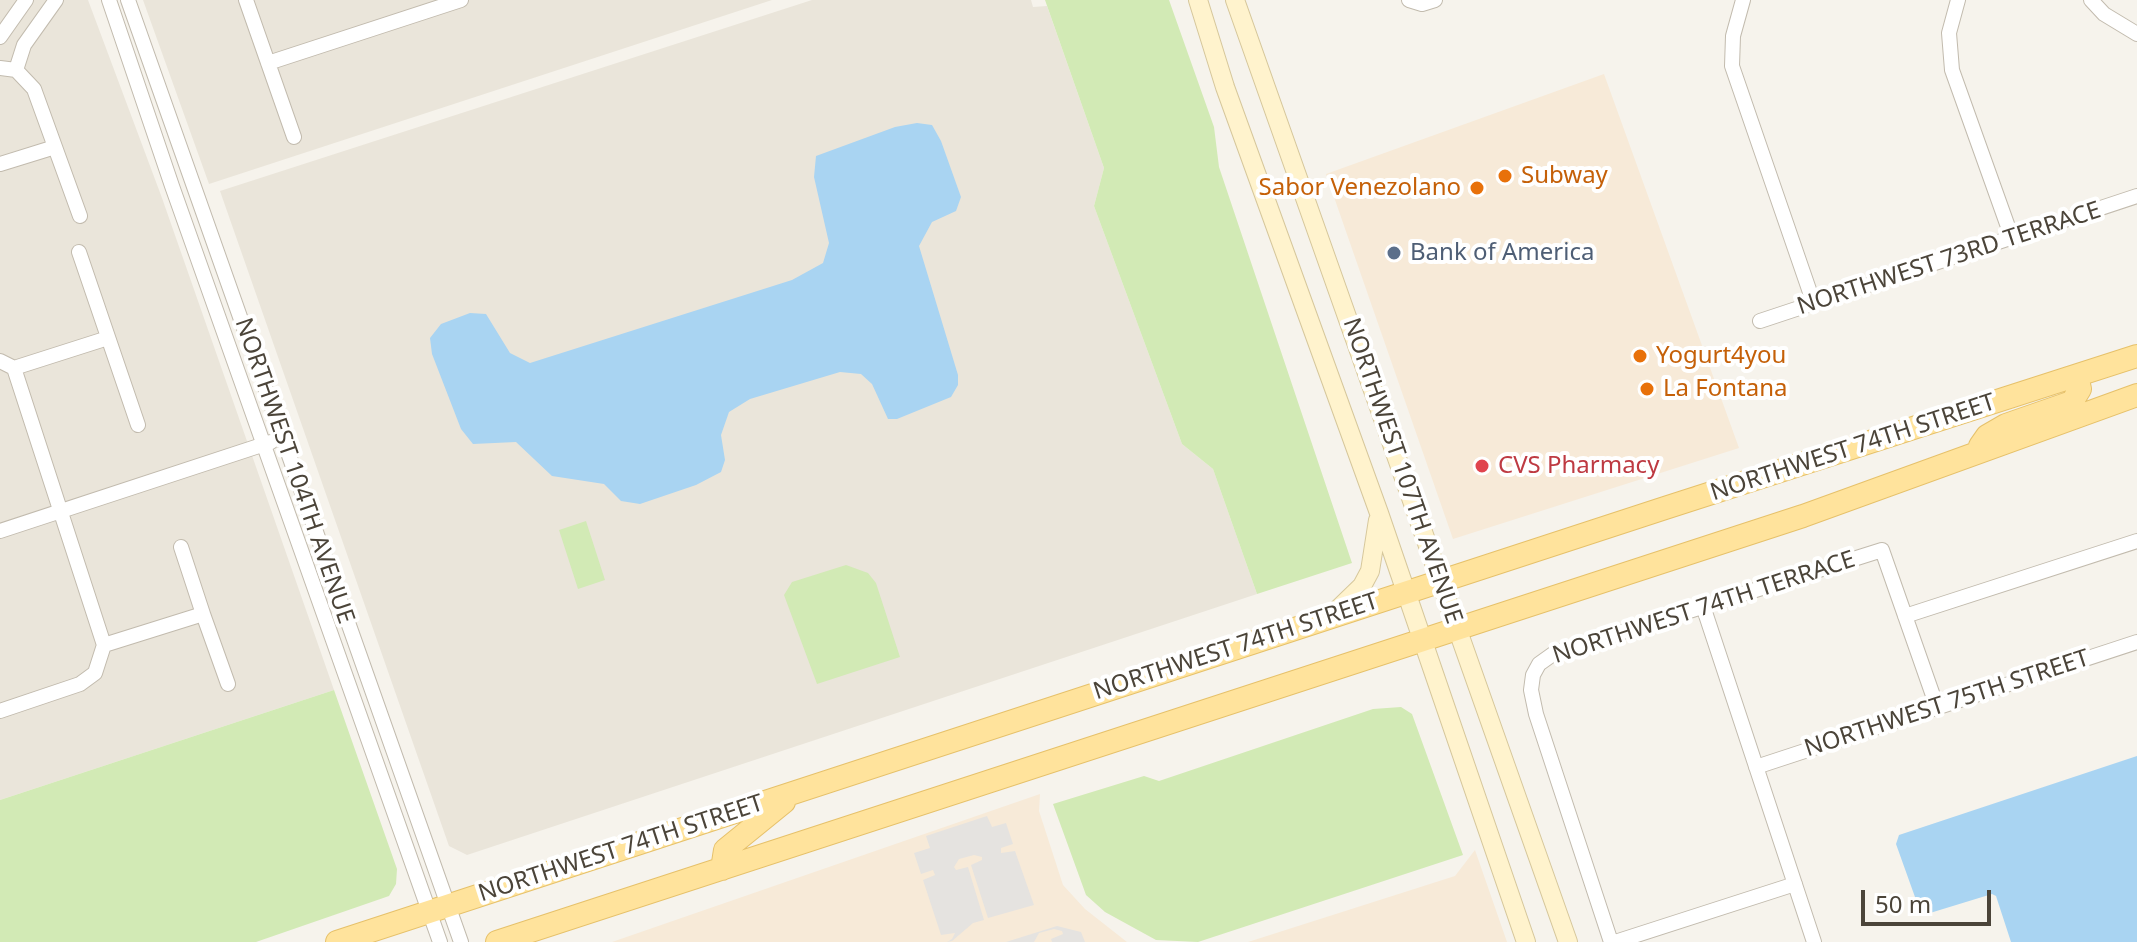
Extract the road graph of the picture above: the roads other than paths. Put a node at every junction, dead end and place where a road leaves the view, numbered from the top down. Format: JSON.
{"nodes":[{"id":1,"x":26,"y":0,"type":"edge"},
{"id":2,"x":56,"y":0,"type":"edge"},
{"id":3,"x":109,"y":0,"type":"edge"},
{"id":4,"x":128,"y":0,"type":"edge"},
{"id":5,"x":246,"y":0,"type":"edge"},
{"id":6,"x":461,"y":0,"type":"edge"},
{"id":7,"x":1198,"y":0,"type":"edge"},
{"id":8,"x":1235,"y":0,"type":"edge"},
{"id":9,"x":1409,"y":0,"type":"edge"},
{"id":10,"x":1435,"y":0,"type":"edge"},
{"id":11,"x":1743,"y":0,"type":"edge"},
{"id":12,"x":1958,"y":0,"type":"edge"},
{"id":13,"x":2091,"y":0,"type":"edge"},
{"id":14,"x":16,"y":14,"type":"junction"},
{"id":15,"x":38,"y":26,"type":"junction"},
{"id":16,"x":2137,"y":34,"type":"edge"},
{"id":17,"x":0,"y":37,"type":"edge"},
{"id":18,"x":268,"y":63,"type":"junction"},
{"id":19,"x":0,"y":68,"type":"edge"},
{"id":20,"x":16,"y":70,"type":"junction"},
{"id":21,"x":294,"y":137,"type":"dead end"},
{"id":22,"x":55,"y":147,"type":"junction"},
{"id":23,"x":0,"y":164,"type":"edge"},
{"id":24,"x":2137,"y":196,"type":"edge"},
{"id":25,"x":80,"y":216,"type":"dead end"},
{"id":26,"x":2012,"y":238,"type":"junction"},
{"id":27,"x":79,"y":252,"type":"dead end"},
{"id":28,"x":1814,"y":304,"type":"junction"},
{"id":29,"x":1760,"y":321,"type":"dead end"},
{"id":30,"x":108,"y":338,"type":"junction"},
{"id":31,"x":2137,"y":356,"type":"edge"},
{"id":32,"x":7,"y":364,"type":"edge"},
{"id":33,"x":2077,"y":376,"type":"junction"},
{"id":34,"x":2137,"y":395,"type":"edge"},
{"id":35,"x":138,"y":425,"type":"dead end"},
{"id":36,"x":283,"y":439,"type":"junction"},
{"id":37,"x":263,"y":444,"type":"junction"},
{"id":38,"x":1975,"y":453,"type":"junction"},
{"id":39,"x":62,"y":510,"type":"junction"},
{"id":40,"x":1379,"y":513,"type":"junction"},
{"id":41,"x":0,"y":531,"type":"edge"},
{"id":42,"x":2137,"y":541,"type":"edge"},
{"id":43,"x":181,"y":547,"type":"dead end"},
{"id":44,"x":1441,"y":581,"type":"junction"},
{"id":45,"x":1406,"y":592,"type":"junction"},
{"id":46,"x":1703,"y":606,"type":"junction"},
{"id":47,"x":203,"y":614,"type":"junction"},
{"id":48,"x":1905,"y":616,"type":"junction"},
{"id":49,"x":1328,"y":618,"type":"junction"},
{"id":50,"x":1458,"y":630,"type":"junction"},
{"id":51,"x":1422,"y":641,"type":"junction"},
{"id":52,"x":2137,"y":642,"type":"edge"},
{"id":53,"x":104,"y":645,"type":"junction"},
{"id":54,"x":228,"y":684,"type":"dead end"},
{"id":55,"x":1937,"y":707,"type":"junction"},
{"id":56,"x":0,"y":711,"type":"edge"},
{"id":57,"x":1756,"y":767,"type":"junction"},
{"id":58,"x":798,"y":791,"type":"junction"},
{"id":59,"x":722,"y":869,"type":"junction"},
{"id":60,"x":1795,"y":884,"type":"junction"},
{"id":61,"x":438,"y":908,"type":"junction"},
{"id":62,"x":337,"y":942,"type":"edge"},
{"id":63,"x":440,"y":942,"type":"edge"},
{"id":64,"x":461,"y":942,"type":"edge"},
{"id":65,"x":497,"y":942,"type":"edge"},
{"id":66,"x":1526,"y":942,"type":"edge"},
{"id":67,"x":1568,"y":942,"type":"edge"},
{"id":68,"x":1613,"y":942,"type":"edge"},
{"id":69,"x":1814,"y":942,"type":"edge"}],
"edges":[{"from":1,"to":14,"type":"street"},
{"from":2,"to":15,"type":"street"},
{"from":3,"to":37,"type":"street","name":"NORTHWEST 104TH AVENUE"},
{"from":4,"to":36,"type":"street","name":"NORTHWEST 104TH AVENUE"},
{"from":5,"to":18,"type":"street"},
{"from":6,"to":18,"type":"street"},
{"from":7,"to":40,"type":"main road","name":"NORTHWEST 107TH AVENUE"},
{"from":8,"to":44,"type":"main road","name":"NORTHWEST 107TH AVENUE"},
{"from":9,"to":10,"type":"street"},
{"from":11,"to":28,"type":"street"},
{"from":12,"to":26,"type":"street"},
{"from":13,"to":16,"type":"street"},
{"from":14,"to":15,"type":"street"},
{"from":14,"to":17,"type":"street"},
{"from":15,"to":20,"type":"street"},
{"from":18,"to":21,"type":"street"},
{"from":19,"to":20,"type":"street"},
{"from":20,"to":22,"type":"street"},
{"from":22,"to":23,"type":"street"},
{"from":22,"to":25,"type":"street"},
{"from":24,"to":26,"type":"street","name":"NORTHWEST 73RD TERRACE"},
{"from":26,"to":28,"type":"street","name":"NORTHWEST 73RD TERRACE"},
{"from":27,"to":30,"type":"street"},
{"from":28,"to":29,"type":"street","name":"NORTHWEST 73RD TERRACE"},
{"from":30,"to":32,"type":"street"},
{"from":30,"to":35,"type":"street"},
{"from":31,"to":33,"type":"main road","name":"NORTHWEST 74TH STREET"},
{"from":32,"to":39,"type":"street"},
{"from":33,"to":38,"type":"main road"},
{"from":33,"to":44,"type":"main road","name":"NORTHWEST 74TH STREET"},
{"from":34,"to":38,"type":"main road","name":"NORTHWEST 74TH STREET"},
{"from":36,"to":37,"type":"street"},
{"from":36,"to":61,"type":"street","name":"NORTHWEST 104TH AVENUE"},
{"from":37,"to":39,"type":"street"},
{"from":37,"to":61,"type":"street","name":"NORTHWEST 104TH AVENUE"},
{"from":38,"to":50,"type":"main road","name":"NORTHWEST 74TH STREET"},
{"from":39,"to":41,"type":"street"},
{"from":39,"to":53,"type":"street"},
{"from":40,"to":45,"type":"main road","name":"NORTHWEST 107TH AVENUE"},
{"from":40,"to":49,"type":"main road"},
{"from":42,"to":48,"type":"street"},
{"from":43,"to":47,"type":"street"},
{"from":44,"to":45,"type":"main road","name":"NORTHWEST 74TH STREET"},
{"from":44,"to":50,"type":"main road","name":"NORTHWEST 107TH AVENUE"},
{"from":45,"to":49,"type":"main road","name":"NORTHWEST 74TH STREET"},
{"from":45,"to":51,"type":"main road","name":"NORTHWEST 107TH AVENUE"},
{"from":46,"to":48,"type":"street","name":"NORTHWEST 74TH TERRACE"},
{"from":46,"to":57,"type":"street"},
{"from":46,"to":68,"type":"street","name":"NORTHWEST 74TH TERRACE"},
{"from":47,"to":53,"type":"street"},
{"from":47,"to":54,"type":"street"},
{"from":48,"to":55,"type":"street"},
{"from":49,"to":58,"type":"main road","name":"NORTHWEST 74TH STREET"},
{"from":50,"to":51,"type":"main road","name":"NORTHWEST 74TH STREET"},
{"from":50,"to":67,"type":"main road","name":"NORTHWEST 107TH AVENUE"},
{"from":51,"to":59,"type":"main road","name":"NORTHWEST 74TH STREET"},
{"from":51,"to":66,"type":"main road","name":"NORTHWEST 107TH AVENUE"},
{"from":52,"to":55,"type":"street","name":"NORTHWEST 75TH STREET"},
{"from":53,"to":56,"type":"street"},
{"from":55,"to":57,"type":"street","name":"NORTHWEST 75TH STREET"},
{"from":57,"to":60,"type":"street"},
{"from":58,"to":59,"type":"main road"},
{"from":58,"to":61,"type":"main road","name":"NORTHWEST 74TH STREET"},
{"from":59,"to":65,"type":"main road","name":"NORTHWEST 74TH STREET"},
{"from":60,"to":68,"type":"street"},
{"from":60,"to":69,"type":"street"},
{"from":61,"to":62,"type":"main road","name":"NORTHWEST 74TH STREET"},
{"from":61,"to":63,"type":"street","name":"NORTHWEST 104TH AVENUE"},
{"from":61,"to":64,"type":"street","name":"NORTHWEST 104TH AVENUE"}]}
